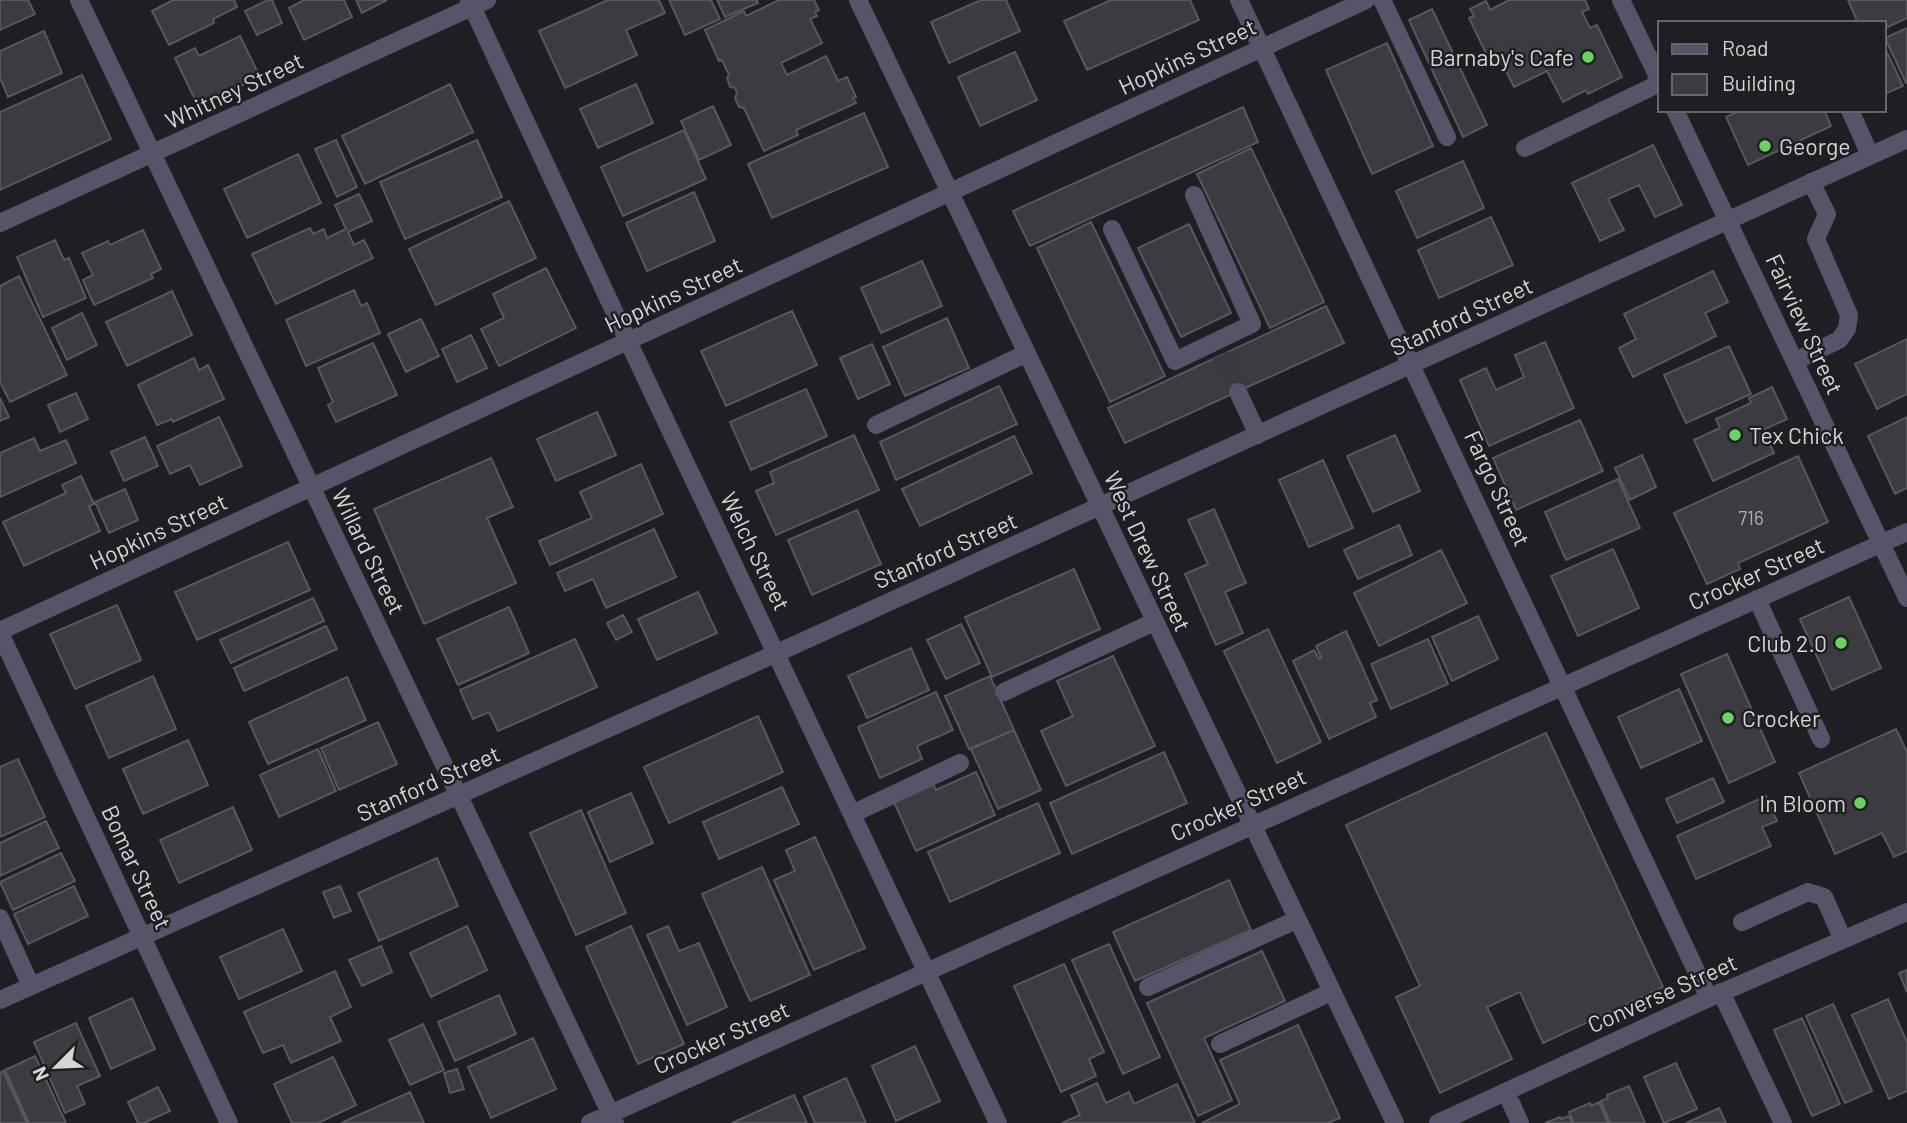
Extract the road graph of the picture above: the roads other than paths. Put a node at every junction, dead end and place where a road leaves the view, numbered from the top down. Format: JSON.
{"nodes":[{"id":1,"x":79,"y":0,"type":"edge"},
{"id":2,"x":858,"y":0,"type":"edge"},
{"id":3,"x":1239,"y":0,"type":"edge"},
{"id":4,"x":1366,"y":0,"type":"edge"},
{"id":5,"x":1382,"y":0,"type":"edge"},
{"id":6,"x":1621,"y":0,"type":"edge"},
{"id":7,"x":476,"y":2,"type":"edge"},
{"id":8,"x":1262,"y":48,"type":"junction"},
{"id":9,"x":1658,"y":78,"type":"edge"},
{"id":10,"x":1658,"y":83,"type":"edge"},
{"id":11,"x":1676,"y":112,"type":"edge"},
{"id":12,"x":1851,"y":112,"type":"edge"},
{"id":13,"x":1447,"y":137,"type":"dead end"},
{"id":14,"x":1907,"y":139,"type":"edge"},
{"id":15,"x":1525,"y":148,"type":"dead end"},
{"id":16,"x":152,"y":154,"type":"junction"},
{"id":17,"x":1870,"y":155,"type":"junction"},
{"id":18,"x":1811,"y":182,"type":"junction"},
{"id":19,"x":950,"y":192,"type":"junction"},
{"id":20,"x":1194,"y":195,"type":"dead end"},
{"id":21,"x":1728,"y":220,"type":"junction"},
{"id":22,"x":0,"y":223,"type":"edge"},
{"id":23,"x":1112,"y":229,"type":"dead end"},
{"id":24,"x":628,"y":341,"type":"junction"},
{"id":25,"x":1027,"y":353,"type":"junction"},
{"id":26,"x":1795,"y":361,"type":"junction"},
{"id":27,"x":1413,"y":365,"type":"junction"},
{"id":28,"x":1238,"y":391,"type":"tunnel mouth"},
{"id":29,"x":876,"y":425,"type":"dead end"},
{"id":30,"x":1258,"y":435,"type":"junction"},
{"id":31,"x":312,"y":488,"type":"junction"},
{"id":32,"x":1100,"y":506,"type":"junction"},
{"id":33,"x":1907,"y":533,"type":"edge"},
{"id":34,"x":1882,"y":544,"type":"junction"},
{"id":35,"x":1907,"y":598,"type":"edge"},
{"id":36,"x":1758,"y":599,"type":"junction"},
{"id":37,"x":1154,"y":622,"type":"junction"},
{"id":38,"x":0,"y":632,"type":"edge"},
{"id":39,"x":777,"y":653,"type":"junction"},
{"id":40,"x":1563,"y":685,"type":"junction"},
{"id":41,"x":1004,"y":692,"type":"dead end"},
{"id":42,"x":1821,"y":739,"type":"dead end"},
{"id":43,"x":960,"y":763,"type":"dead end"},
{"id":44,"x":459,"y":796,"type":"junction"},
{"id":45,"x":852,"y":814,"type":"junction"},
{"id":46,"x":1251,"y":825,"type":"junction"},
{"id":47,"x":1907,"y":912,"type":"edge"},
{"id":48,"x":0,"y":918,"type":"edge"},
{"id":49,"x":1296,"y":920,"type":"junction"},
{"id":50,"x":1742,"y":922,"type":"dead end"},
{"id":51,"x":142,"y":936,"type":"junction"},
{"id":52,"x":1843,"y":940,"type":"junction"},
{"id":53,"x":926,"y":972,"type":"junction"},
{"id":54,"x":31,"y":986,"type":"junction"},
{"id":55,"x":1148,"y":987,"type":"dead end"},
{"id":56,"x":1331,"y":992,"type":"junction"},
{"id":57,"x":1715,"y":995,"type":"junction"},
{"id":58,"x":0,"y":1000,"type":"edge"},
{"id":59,"x":1220,"y":1044,"type":"dead end"},
{"id":60,"x":1506,"y":1092,"type":"junction"},
{"id":61,"x":613,"y":1118,"type":"edge"},
{"id":62,"x":229,"y":1123,"type":"edge"},
{"id":63,"x":590,"y":1123,"type":"edge"},
{"id":64,"x":998,"y":1123,"type":"edge"},
{"id":65,"x":1395,"y":1123,"type":"edge"},
{"id":66,"x":1438,"y":1123,"type":"edge"},
{"id":67,"x":1520,"y":1123,"type":"edge"},
{"id":68,"x":1783,"y":1123,"type":"edge"}],
"edges":[{"from":1,"to":16,"type":"street","name":"Willard Street"},
{"from":2,"to":19,"type":"street","name":"West Drew Street"},
{"from":3,"to":8,"type":"street","name":"Fargo Street"},
{"from":4,"to":8,"type":"street","name":"Hopkins Street"},
{"from":5,"to":13,"type":"street"},
{"from":6,"to":9,"type":"street"},
{"from":7,"to":16,"type":"street","name":"Whitney Street"},
{"from":7,"to":24,"type":"street","name":"Welch Street"},
{"from":8,"to":19,"type":"street","name":"Hopkins Street"},
{"from":8,"to":27,"type":"street","name":"Fargo Street"},
{"from":10,"to":15,"type":"street"},
{"from":11,"to":21,"type":"street","name":"Fairview Street"},
{"from":12,"to":17,"type":"street"},
{"from":14,"to":17,"type":"street","name":"Stanford Street"},
{"from":16,"to":22,"type":"street","name":"Whitney Street"},
{"from":16,"to":31,"type":"street","name":"Willard Street"},
{"from":17,"to":18,"type":"street","name":"Stanford Street"},
{"from":18,"to":21,"type":"street","name":"Stanford Street"},
{"from":18,"to":26,"type":"street"},
{"from":19,"to":24,"type":"street","name":"Hopkins Street"},
{"from":19,"to":25,"type":"street","name":"West Drew Street"},
{"from":20,"to":23,"type":"street"},
{"from":21,"to":26,"type":"street","name":"Fairview Street"},
{"from":21,"to":27,"type":"street","name":"Stanford Street"},
{"from":24,"to":31,"type":"street","name":"Hopkins Street"},
{"from":24,"to":39,"type":"street","name":"Welch Street"},
{"from":25,"to":29,"type":"street"},
{"from":25,"to":32,"type":"street","name":"West Drew Street"},
{"from":26,"to":34,"type":"street","name":"Fairview Street"},
{"from":27,"to":30,"type":"street","name":"Stanford Street"},
{"from":27,"to":40,"type":"street","name":"Fargo Street"},
{"from":28,"to":30,"type":"street"},
{"from":30,"to":32,"type":"street","name":"Stanford Street"},
{"from":31,"to":38,"type":"street","name":"Hopkins Street"},
{"from":31,"to":44,"type":"street","name":"Willard Street"},
{"from":32,"to":37,"type":"street","name":"West Drew Street"},
{"from":32,"to":39,"type":"street","name":"Stanford Street"},
{"from":33,"to":34,"type":"street","name":"Crocker Street"},
{"from":34,"to":35,"type":"street","name":"Fairview Street"},
{"from":34,"to":36,"type":"street","name":"Crocker Street"},
{"from":36,"to":40,"type":"street","name":"Crocker Street"},
{"from":36,"to":42,"type":"street"},
{"from":37,"to":41,"type":"street"},
{"from":37,"to":46,"type":"street","name":"West Drew Street"},
{"from":38,"to":51,"type":"street","name":"Bomar Street"},
{"from":39,"to":44,"type":"street","name":"Stanford Street"},
{"from":39,"to":45,"type":"street","name":"Welch Street"},
{"from":40,"to":46,"type":"street","name":"Crocker Street"},
{"from":40,"to":57,"type":"street","name":"Fargo Street"},
{"from":43,"to":45,"type":"street"},
{"from":44,"to":51,"type":"street","name":"Stanford Street"},
{"from":44,"to":61,"type":"street","name":"Willard Street"},
{"from":45,"to":53,"type":"street","name":"Welch Street"},
{"from":46,"to":49,"type":"street","name":"West Drew Street"},
{"from":46,"to":53,"type":"street","name":"Crocker Street"},
{"from":47,"to":52,"type":"street","name":"Converse Street"},
{"from":48,"to":54,"type":"street"},
{"from":49,"to":55,"type":"street"},
{"from":49,"to":56,"type":"street","name":"West Drew Street"},
{"from":50,"to":52,"type":"street"},
{"from":51,"to":54,"type":"street","name":"Stanford Street"},
{"from":51,"to":62,"type":"street","name":"Bomar Street"},
{"from":52,"to":57,"type":"street","name":"Converse Street"},
{"from":53,"to":61,"type":"street","name":"Crocker Street"},
{"from":53,"to":64,"type":"street","name":"Welch Street"},
{"from":54,"to":58,"type":"street","name":"Stanford Street"},
{"from":56,"to":59,"type":"street"},
{"from":56,"to":65,"type":"street","name":"West Drew Street"},
{"from":57,"to":60,"type":"street","name":"Converse Street"},
{"from":57,"to":68,"type":"street","name":"Fargo Street"},
{"from":60,"to":66,"type":"street","name":"Converse Street"},
{"from":60,"to":67,"type":"street"},
{"from":61,"to":63,"type":"street","name":"Crocker Street"}]}
